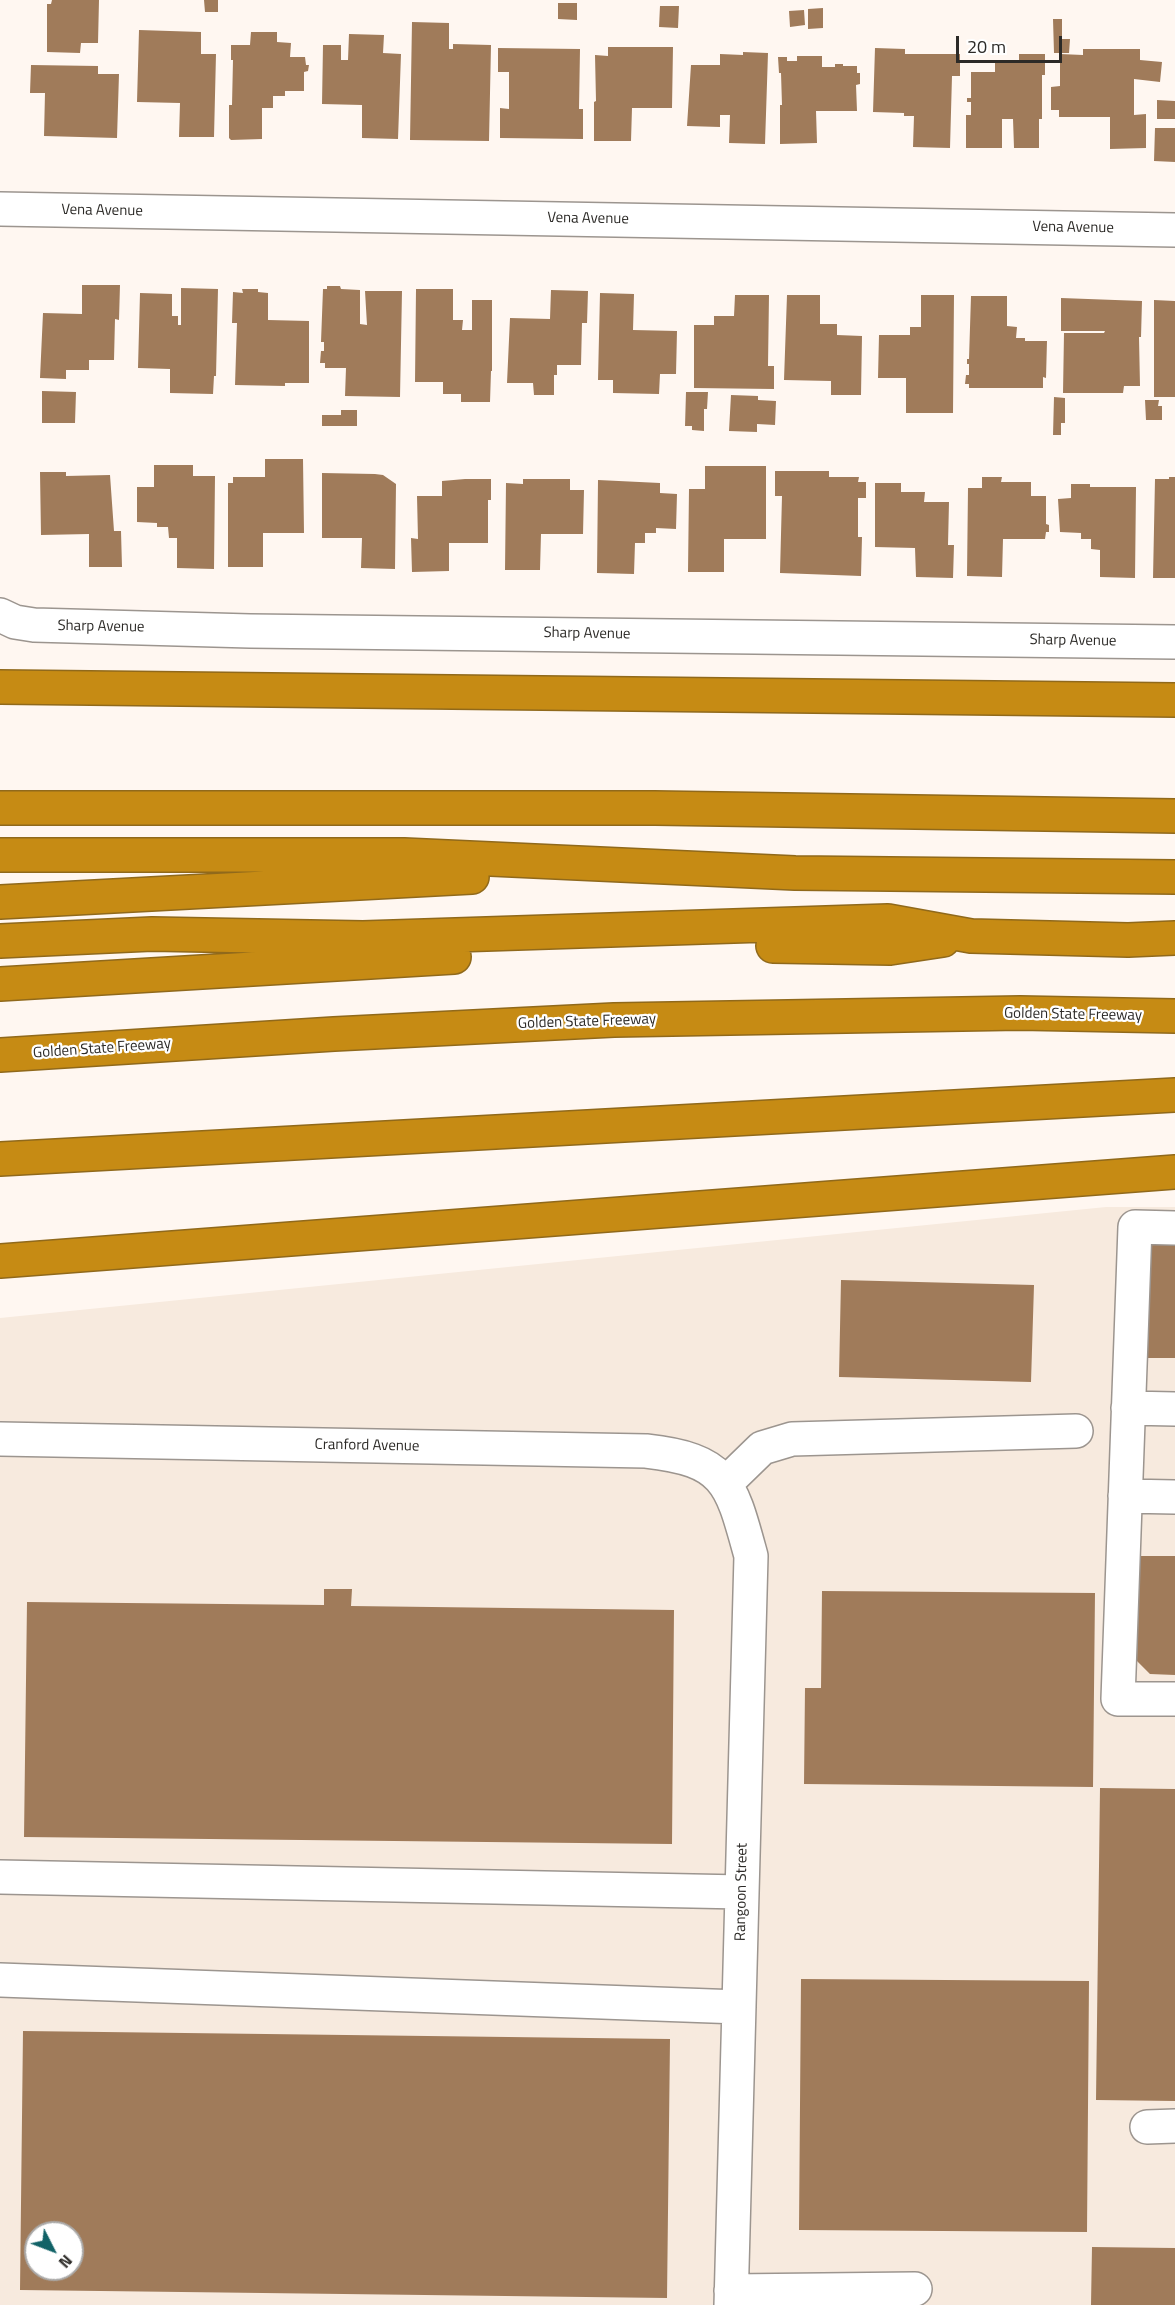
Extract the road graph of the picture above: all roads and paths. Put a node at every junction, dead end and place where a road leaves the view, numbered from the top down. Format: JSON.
{"nodes":[{"id":1,"x":0,"y":209,"type":"edge"},
{"id":2,"x":1175,"y":230,"type":"edge"},
{"id":3,"x":0,"y":615,"type":"edge"},
{"id":4,"x":1175,"y":642,"type":"edge"},
{"id":5,"x":0,"y":687,"type":"edge"},
{"id":6,"x":1175,"y":700,"type":"edge"},
{"id":7,"x":0,"y":808,"type":"edge"},
{"id":8,"x":1175,"y":816,"type":"edge"},
{"id":9,"x":0,"y":855,"type":"edge"},
{"id":10,"x":550,"y":862,"type":"junction"},
{"id":11,"x":1175,"y":878,"type":"edge"},
{"id":12,"x":0,"y":902,"type":"edge"},
{"id":13,"x":971,"y":936,"type":"junction"},
{"id":14,"x":1175,"y":938,"type":"edge"},
{"id":15,"x":0,"y":941,"type":"edge"},
{"id":16,"x":0,"y":984,"type":"edge"},
{"id":17,"x":1175,"y":1016,"type":"edge"},
{"id":18,"x":0,"y":1055,"type":"edge"},
{"id":19,"x":1175,"y":1095,"type":"edge"},
{"id":20,"x":0,"y":1160,"type":"edge"},
{"id":21,"x":1175,"y":1172,"type":"edge"},
{"id":22,"x":1175,"y":1228,"type":"edge"},
{"id":23,"x":0,"y":1261,"type":"edge"},
{"id":24,"x":1128,"y":1408,"type":"junction"},
{"id":25,"x":1175,"y":1409,"type":"edge"},
{"id":26,"x":1076,"y":1431,"type":"dead end"},
{"id":27,"x":0,"y":1439,"type":"edge"},
{"id":28,"x":726,"y":1483,"type":"junction"},
{"id":29,"x":1125,"y":1496,"type":"junction"},
{"id":30,"x":1175,"y":1497,"type":"edge"},
{"id":31,"x":1175,"y":1699,"type":"edge"},
{"id":32,"x":0,"y":1877,"type":"edge"},
{"id":33,"x":742,"y":1892,"type":"junction"},
{"id":34,"x":0,"y":1980,"type":"edge"},
{"id":35,"x":739,"y":2007,"type":"junction"},
{"id":36,"x":915,"y":2289,"type":"dead end"},
{"id":37,"x":731,"y":2298,"type":"edge"}],
"edges":[{"from":1,"to":2,"type":"street","name":"Vena Avenue"},
{"from":3,"to":4,"type":"street","name":"Sharp Avenue"},
{"from":5,"to":6,"type":"highway"},
{"from":7,"to":8,"type":"highway"},
{"from":9,"to":10,"type":"highway"},
{"from":10,"to":11,"type":"highway"},
{"from":10,"to":12,"type":"highway"},
{"from":13,"to":14,"type":"highway"},
{"from":13,"to":15,"type":"highway"},
{"from":13,"to":16,"type":"highway"},
{"from":17,"to":18,"type":"highway","name":"Golden State Freeway"},
{"from":19,"to":20,"type":"highway"},
{"from":21,"to":23,"type":"highway"},
{"from":22,"to":24,"type":"street"},
{"from":24,"to":25,"type":"street"},
{"from":24,"to":29,"type":"street"},
{"from":26,"to":28,"type":"street"},
{"from":27,"to":28,"type":"street","name":"Cranford Avenue"},
{"from":28,"to":33,"type":"street","name":"Rangoon Street"},
{"from":29,"to":30,"type":"street"},
{"from":29,"to":31,"type":"street"},
{"from":32,"to":33,"type":"street"},
{"from":33,"to":35,"type":"street","name":"Rangoon Street"},
{"from":34,"to":35,"type":"street"},
{"from":35,"to":37,"type":"street","name":"Rangoon Street"},
{"from":36,"to":37,"type":"street"}]}
